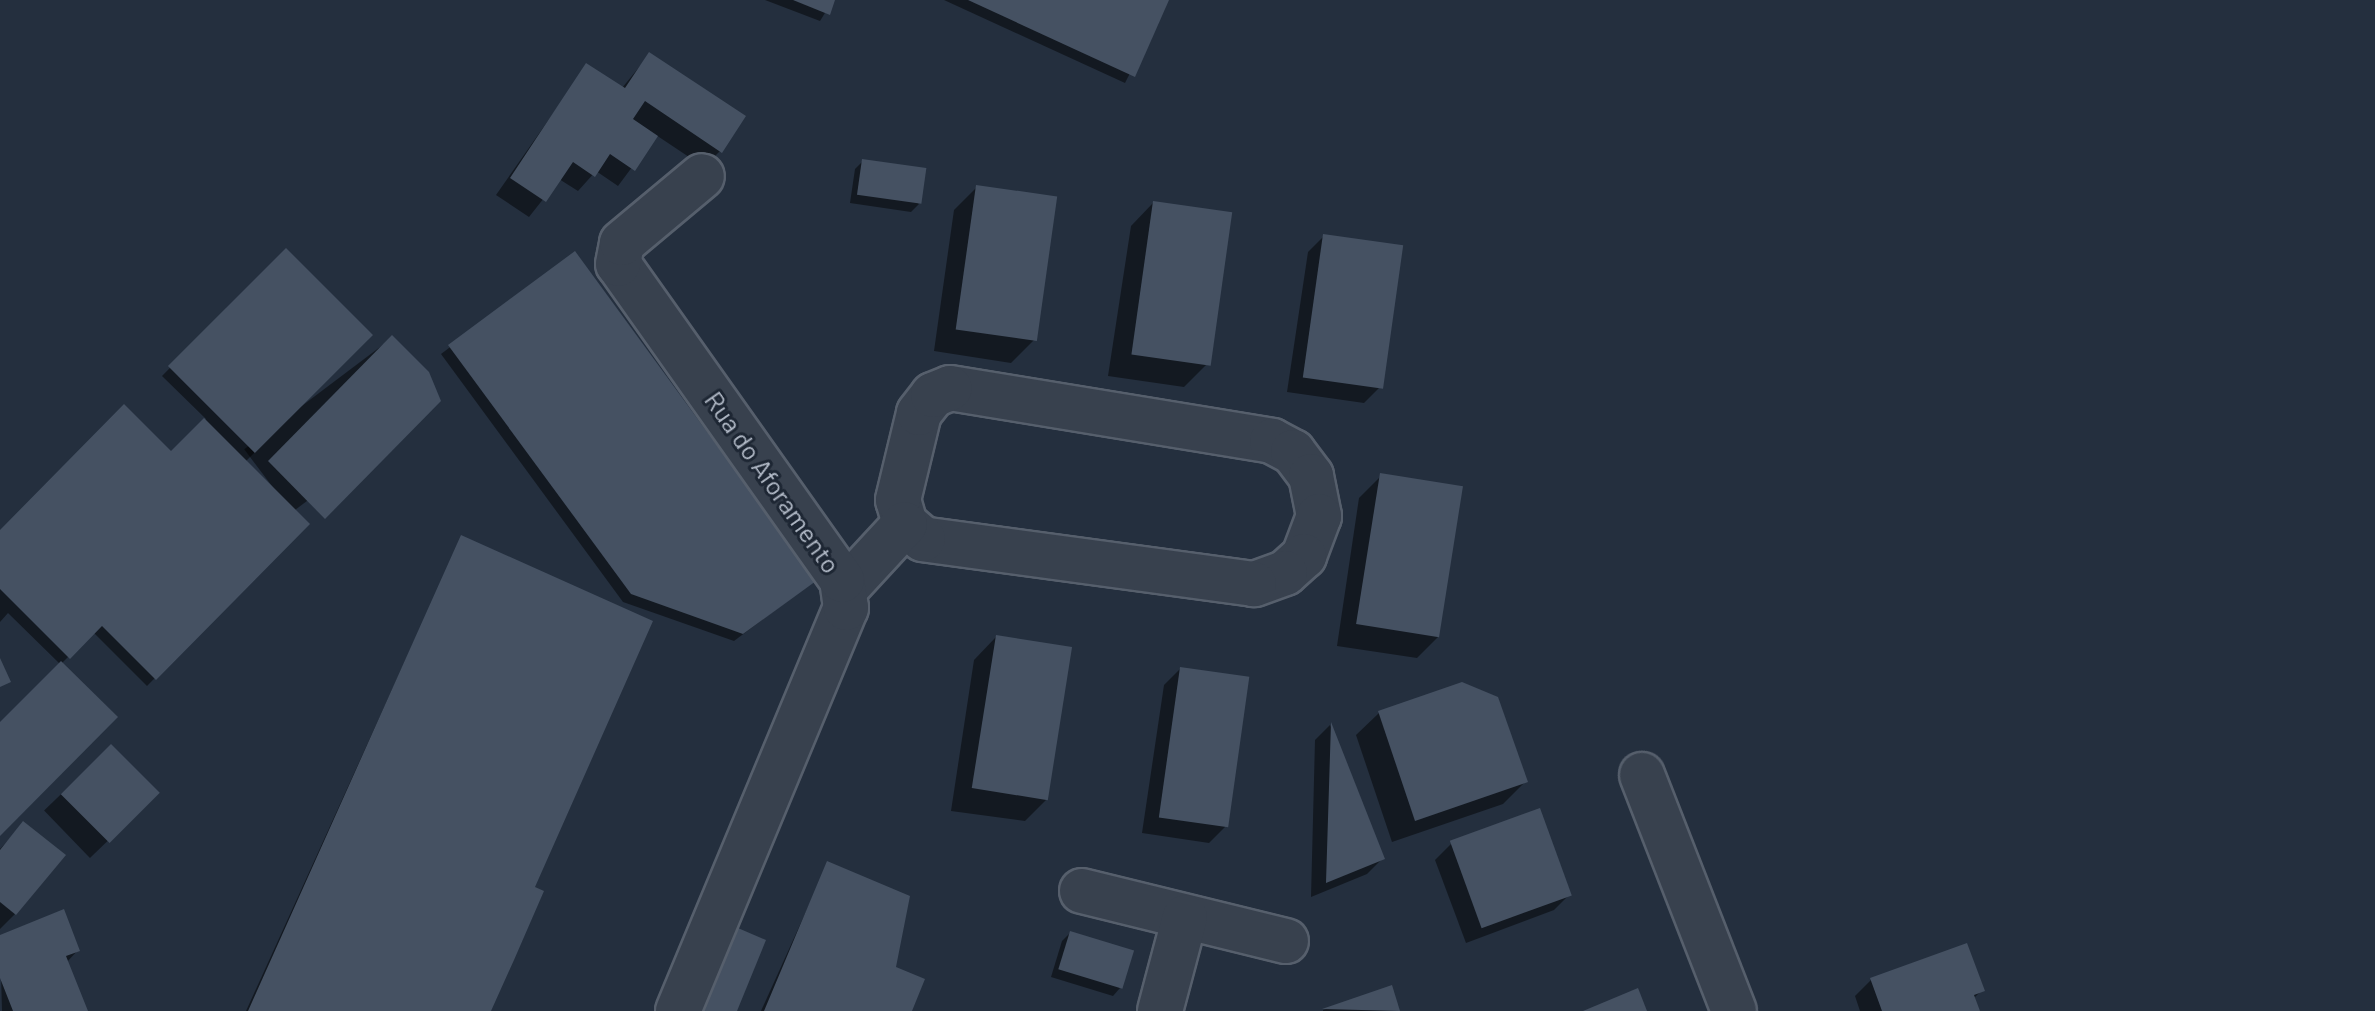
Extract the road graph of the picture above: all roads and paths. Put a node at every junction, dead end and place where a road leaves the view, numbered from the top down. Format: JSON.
{"nodes":[{"id":1,"x":702,"y":176,"type":"dead end"},
{"id":2,"x":905,"y":524,"type":"junction"},
{"id":3,"x":845,"y":589,"type":"junction"},
{"id":4,"x":1642,"y":775,"type":"dead end"},
{"id":5,"x":1082,"y":891,"type":"dead end"},
{"id":6,"x":1185,"y":917,"type":"junction"},
{"id":7,"x":1286,"y":941,"type":"dead end"},
{"id":8,"x":678,"y":1011,"type":"edge"},
{"id":9,"x":1160,"y":1011,"type":"edge"},
{"id":10,"x":1734,"y":1011,"type":"edge"}],
"edges":[{"from":1,"to":3,"type":"street","name":"Rua do Aforamento"},
{"from":2,"to":2,"type":"street"},
{"from":2,"to":3,"type":"street"},
{"from":3,"to":8,"type":"street","name":"Rua do Aforamento"},
{"from":4,"to":10,"type":"street"},
{"from":5,"to":6,"type":"street"},
{"from":6,"to":7,"type":"street"},
{"from":6,"to":9,"type":"street"}]}
